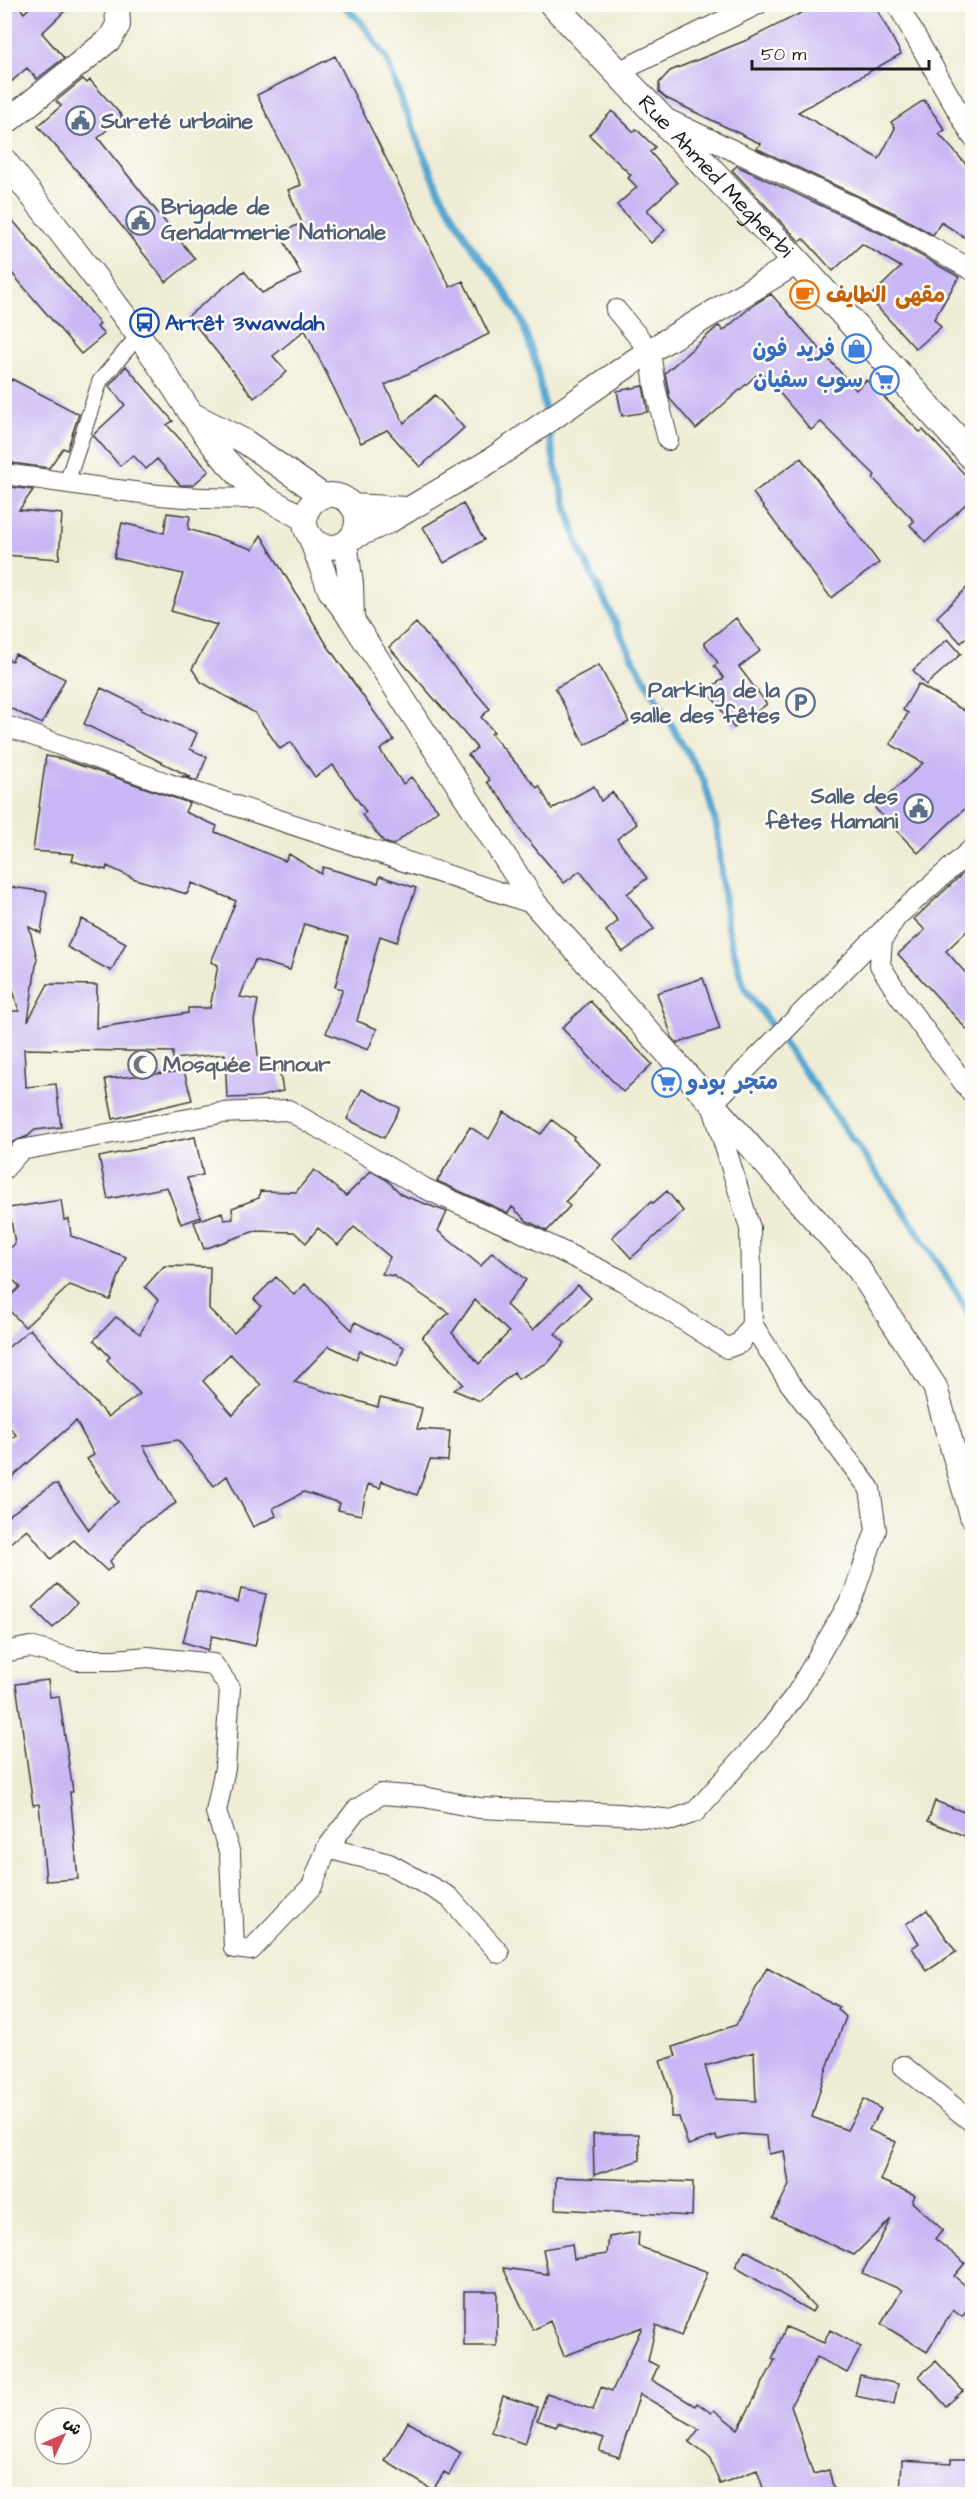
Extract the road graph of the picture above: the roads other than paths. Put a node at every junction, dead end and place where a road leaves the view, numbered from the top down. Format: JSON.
{"nodes":[{"id":1,"x":117,"y":4,"type":"edge"},
{"id":2,"x":553,"y":4,"type":"edge"},
{"id":3,"x":758,"y":4,"type":"edge"},
{"id":4,"x":897,"y":4,"type":"edge"},
{"id":5,"x":616,"y":73,"type":"junction"},
{"id":6,"x":652,"y":112,"type":"junction"},
{"id":7,"x":4,"y":124,"type":"edge"},
{"id":8,"x":972,"y":136,"type":"edge"},
{"id":9,"x":4,"y":160,"type":"edge"},
{"id":10,"x":796,"y":262,"type":"junction"},
{"id":11,"x":972,"y":270,"type":"edge"},
{"id":12,"x":616,"y":310,"type":"dead end"},
{"id":13,"x":139,"y":335,"type":"junction"},
{"id":14,"x":647,"y":353,"type":"junction"},
{"id":15,"x":193,"y":415,"type":"junction"},
{"id":16,"x":943,"y":423,"type":"junction"},
{"id":17,"x":972,"y":436,"type":"edge"},
{"id":18,"x":668,"y":440,"type":"dead end"},
{"id":19,"x":972,"y":456,"type":"edge"},
{"id":20,"x":4,"y":474,"type":"edge"},
{"id":21,"x":67,"y":482,"type":"junction"},
{"id":22,"x":323,"y":496,"type":"junction"},
{"id":23,"x":265,"y":497,"type":"junction"},
{"id":24,"x":352,"y":506,"type":"junction"},
{"id":25,"x":407,"y":509,"type":"junction"},
{"id":26,"x":308,"y":528,"type":"junction"},
{"id":27,"x":348,"y":540,"type":"junction"},
{"id":28,"x":352,"y":620,"type":"junction"},
{"id":29,"x":4,"y":725,"type":"edge"},
{"id":30,"x":972,"y":849,"type":"edge"},
{"id":31,"x":535,"y":904,"type":"junction"},
{"id":32,"x":896,"y":917,"type":"junction"},
{"id":33,"x":972,"y":1094,"type":"edge"},
{"id":34,"x":712,"y":1104,"type":"junction"},
{"id":35,"x":4,"y":1169,"type":"edge"},
{"id":36,"x":752,"y":1324,"type":"junction"},
{"id":37,"x":972,"y":1516,"type":"edge"},
{"id":38,"x":4,"y":1652,"type":"edge"},
{"id":39,"x":327,"y":1848,"type":"junction"},
{"id":40,"x":499,"y":1953,"type":"dead end"},
{"id":41,"x":903,"y":2066,"type":"dead end"},
{"id":42,"x":972,"y":2122,"type":"edge"}],
"edges":[{"from":1,"to":7,"type":"street"},
{"from":2,"to":5,"type":"main road","name":"Rue Ahmed Megherbi"},
{"from":3,"to":5,"type":"street"},
{"from":4,"to":8,"type":"street"},
{"from":5,"to":6,"type":"main road","name":"Rue Ahmed Megherbi"},
{"from":6,"to":10,"type":"main road","name":"Rue Ahmed Megherbi"},
{"from":6,"to":11,"type":"street"},
{"from":9,"to":13,"type":"street"},
{"from":10,"to":14,"type":"street"},
{"from":10,"to":16,"type":"main road","name":"Rue Ahmed Megherbi"},
{"from":12,"to":14,"type":"street"},
{"from":13,"to":15,"type":"street"},
{"from":13,"to":21,"type":"street"},
{"from":14,"to":18,"type":"street"},
{"from":14,"to":25,"type":"street"},
{"from":15,"to":22,"type":"street"},
{"from":15,"to":23,"type":"street"},
{"from":16,"to":17,"type":"main road"},
{"from":16,"to":19,"type":"main road","name":"Rue Ahmed Megherbi"},
{"from":20,"to":21,"type":"street"},
{"from":21,"to":23,"type":"street"},
{"from":22,"to":24,"type":"street"},
{"from":22,"to":26,"type":"street"},
{"from":23,"to":26,"type":"street"},
{"from":24,"to":25,"type":"street"},
{"from":24,"to":27,"type":"street"},
{"from":25,"to":27,"type":"street"},
{"from":26,"to":27,"type":"street"},
{"from":26,"to":28,"type":"street"},
{"from":27,"to":28,"type":"street"},
{"from":28,"to":31,"type":"street"},
{"from":29,"to":31,"type":"street"},
{"from":30,"to":32,"type":"street"},
{"from":31,"to":34,"type":"street"},
{"from":32,"to":33,"type":"street"},
{"from":32,"to":34,"type":"street"},
{"from":34,"to":36,"type":"street"},
{"from":34,"to":37,"type":"street"},
{"from":35,"to":36,"type":"street"},
{"from":36,"to":39,"type":"street"},
{"from":38,"to":39,"type":"street"},
{"from":39,"to":40,"type":"street"},
{"from":41,"to":42,"type":"street"}]}
